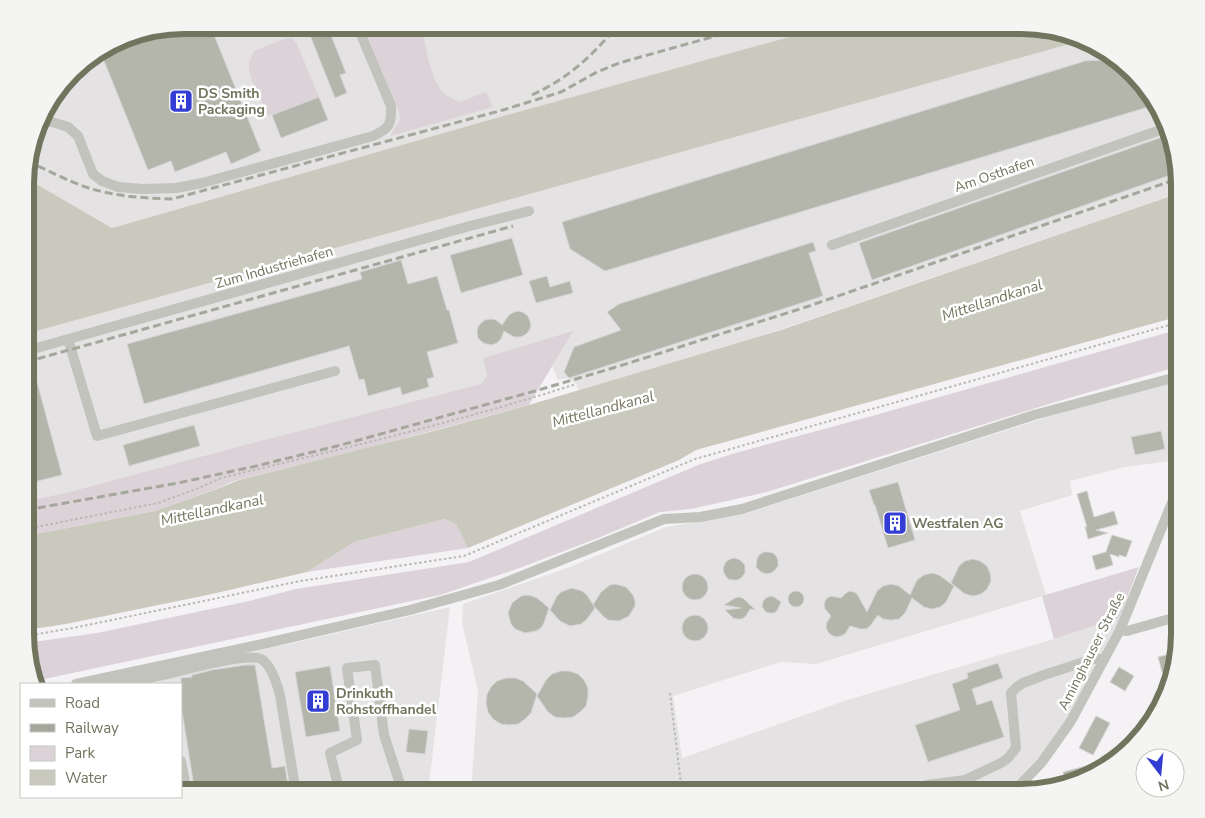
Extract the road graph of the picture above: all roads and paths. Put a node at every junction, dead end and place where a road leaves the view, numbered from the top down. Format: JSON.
{"nodes":[{"id":1,"x":361,"y":34,"type":"edge"},
{"id":2,"x":47,"y":121,"type":"edge"},
{"id":3,"x":1161,"y":130,"type":"edge"},
{"id":4,"x":529,"y":211,"type":"dead end"},
{"id":5,"x":832,"y":245,"type":"dead end"},
{"id":6,"x":1171,"y":325,"type":"edge"},
{"id":7,"x":68,"y":339,"type":"junction"},
{"id":8,"x":34,"y":348,"type":"edge"},
{"id":9,"x":335,"y":371,"type":"dead end"},
{"id":10,"x":1171,"y":378,"type":"edge"},
{"id":11,"x":576,"y":384,"type":"dead end"},
{"id":12,"x":1171,"y":505,"type":"edge"},
{"id":13,"x":34,"y":527,"type":"edge"},
{"id":14,"x":1171,"y":619,"type":"edge"},
{"id":15,"x":1120,"y":630,"type":"junction"},
{"id":16,"x":34,"y":635,"type":"edge"},
{"id":17,"x":1104,"y":659,"type":"junction"},
{"id":18,"x":81,"y":683,"type":"edge"},
{"id":19,"x":119,"y":683,"type":"edge"},
{"id":20,"x":670,"y":692,"type":"dead end"},
{"id":21,"x":182,"y":766,"type":"edge"},
{"id":22,"x":185,"y":784,"type":"edge"},
{"id":23,"x":295,"y":784,"type":"edge"},
{"id":24,"x":338,"y":784,"type":"edge"},
{"id":25,"x":400,"y":784,"type":"edge"},
{"id":26,"x":681,"y":784,"type":"edge"},
{"id":27,"x":927,"y":784,"type":"edge"},
{"id":28,"x":1026,"y":784,"type":"edge"}],
"edges":[{"from":1,"to":2,"type":"street"},
{"from":3,"to":5,"type":"street","name":"Am Osthafen"},
{"from":4,"to":7,"type":"street","name":"Zum Industriehafen"},
{"from":6,"to":16,"type":"path"},
{"from":7,"to":8,"type":"street","name":"Zum Industriehafen"},
{"from":7,"to":9,"type":"street"},
{"from":10,"to":18,"type":"street"},
{"from":11,"to":13,"type":"path"},
{"from":12,"to":15,"type":"street","name":"Aminghauser Straße"},
{"from":14,"to":15,"type":"street"},
{"from":15,"to":17,"type":"street","name":"Aminghauser Straße"},
{"from":17,"to":27,"type":"street"},
{"from":17,"to":28,"type":"street","name":"Aminghauser Straße"},
{"from":19,"to":23,"type":"street"},
{"from":20,"to":26,"type":"path"},
{"from":21,"to":22,"type":"street"},
{"from":24,"to":25,"type":"street"}]}
